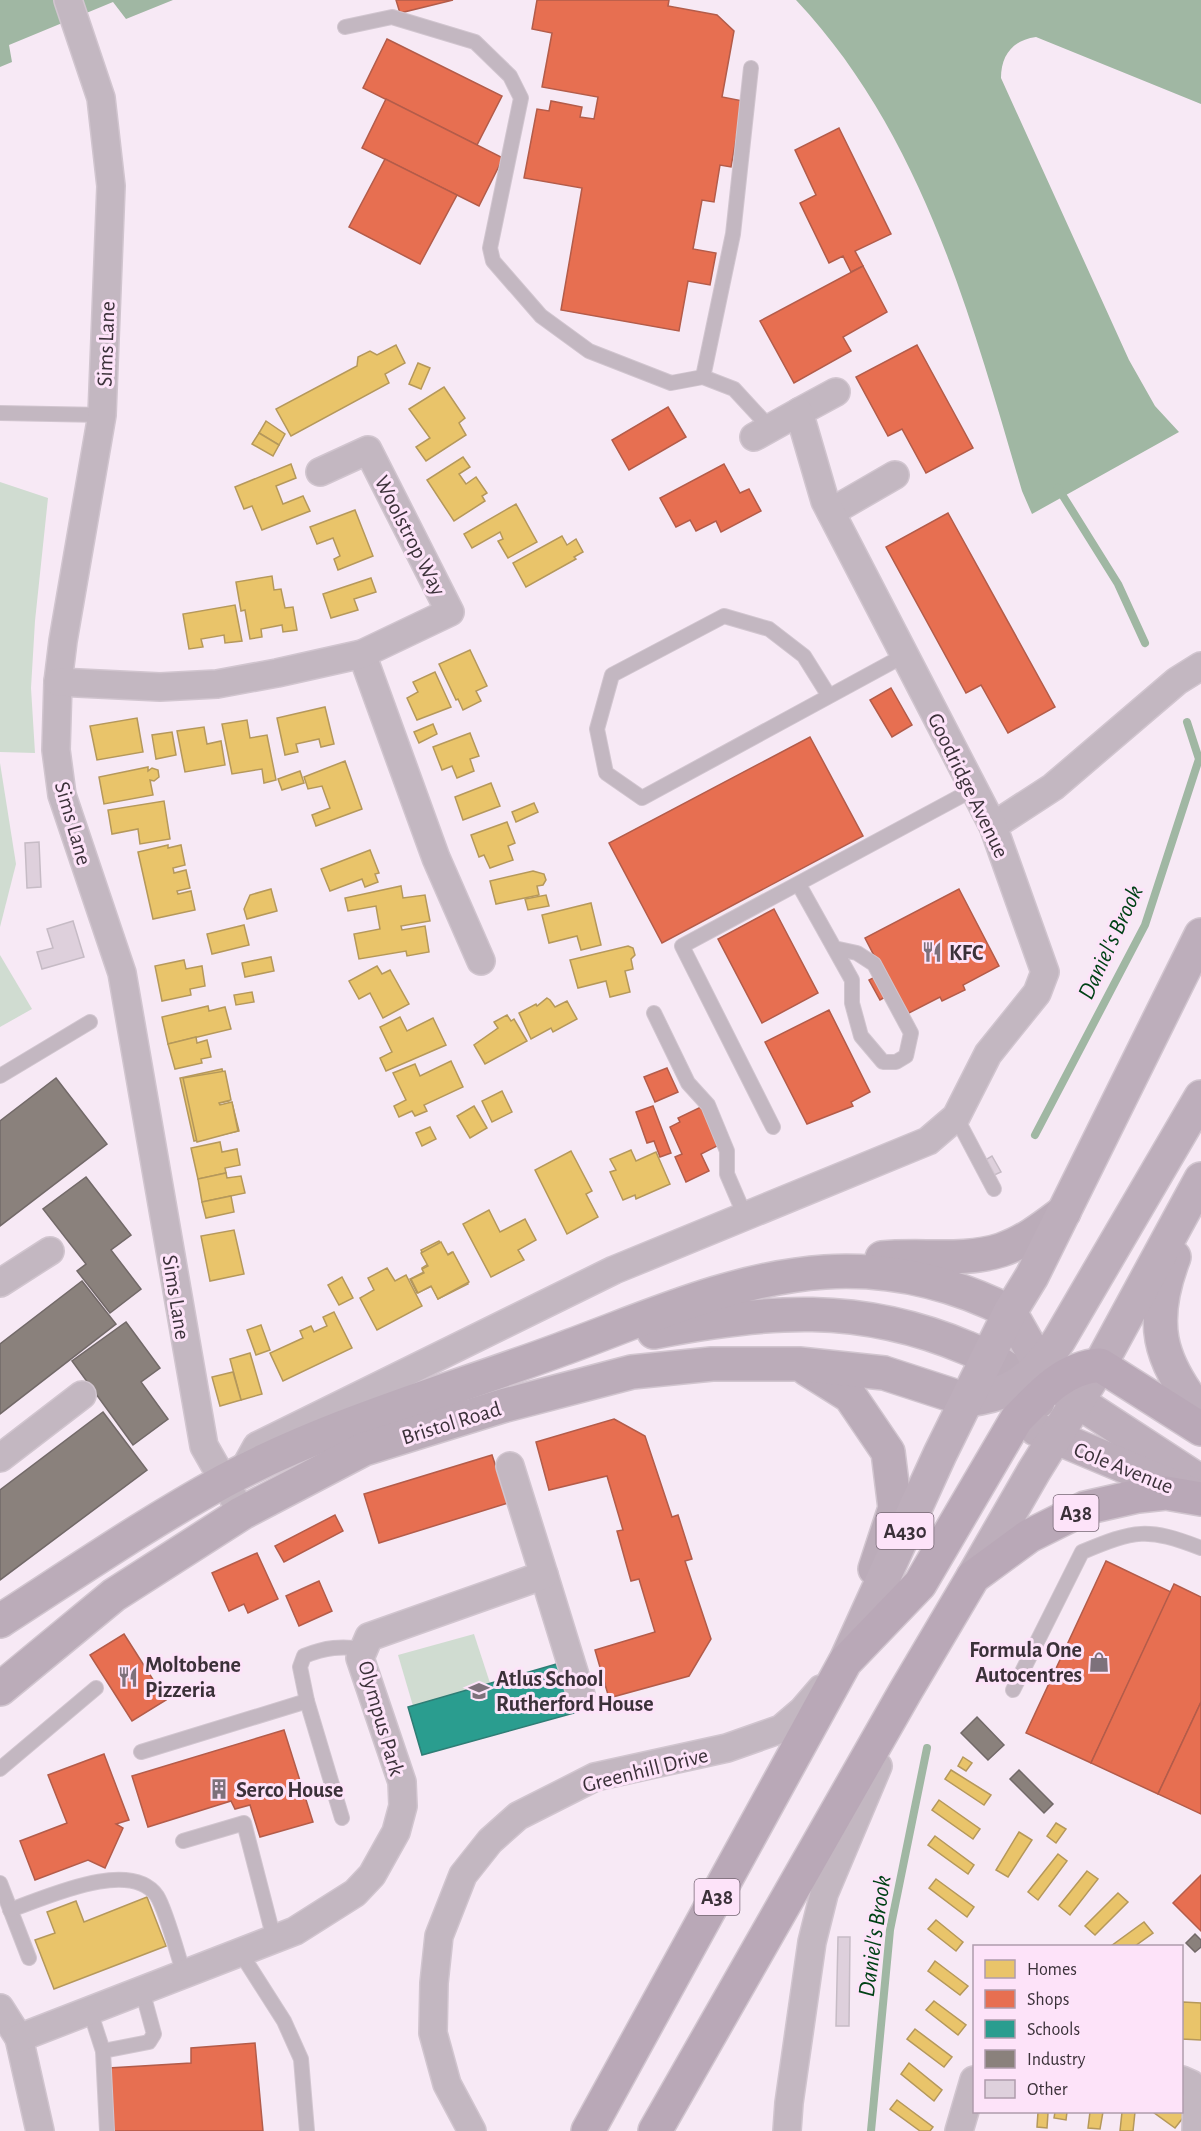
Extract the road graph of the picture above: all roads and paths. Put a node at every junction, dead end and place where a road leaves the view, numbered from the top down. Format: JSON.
{"nodes":[{"id":1,"x":68,"y":0,"type":"edge"},
{"id":2,"x":345,"y":27,"type":"dead end"},
{"id":3,"x":751,"y":68,"type":"dead end"},
{"id":4,"x":704,"y":377,"type":"junction"},
{"id":5,"x":836,"y":392,"type":"dead end"},
{"id":6,"x":799,"y":412,"type":"junction"},
{"id":7,"x":0,"y":413,"type":"edge"},
{"id":8,"x":102,"y":415,"type":"junction"},
{"id":9,"x":762,"y":432,"type":"joint"},
{"id":10,"x":321,"y":472,"type":"dead end"},
{"id":11,"x":895,"y":475,"type":"dead end"},
{"id":12,"x":831,"y":512,"type":"junction"},
{"id":13,"x":362,"y":654,"type":"junction"},
{"id":14,"x":905,"y":655,"type":"junction"},
{"id":15,"x":1201,"y":666,"type":"edge"},
{"id":16,"x":1189,"y":679,"type":"edge"},
{"id":17,"x":58,"y":682,"type":"junction"},
{"id":18,"x":829,"y":696,"type":"junction"},
{"id":19,"x":974,"y":789,"type":"junction"},
{"id":20,"x":993,"y":826,"type":"junction"},
{"id":21,"x":799,"y":885,"type":"junction"},
{"id":22,"x":1201,"y":935,"type":"edge"},
{"id":23,"x":834,"y":948,"type":"junction"},
{"id":24,"x":1201,"y":955,"type":"edge"},
{"id":25,"x":481,"y":961,"type":"dead end"},
{"id":26,"x":654,"y":1013,"type":"dead end"},
{"id":27,"x":90,"y":1022,"type":"dead end"},
{"id":28,"x":1157,"y":1027,"type":"junction"},
{"id":29,"x":0,"y":1076,"type":"edge"},
{"id":30,"x":1200,"y":1102,"type":"edge"},
{"id":31,"x":956,"y":1117,"type":"junction"},
{"id":32,"x":773,"y":1127,"type":"dead end"},
{"id":33,"x":927,"y":1141,"type":"joint"},
{"id":34,"x":1201,"y":1179,"type":"edge"},
{"id":35,"x":1201,"y":1185,"type":"edge"},
{"id":36,"x":994,"y":1189,"type":"dead end"},
{"id":37,"x":1064,"y":1212,"type":"junction"},
{"id":38,"x":745,"y":1216,"type":"junction"},
{"id":39,"x":50,"y":1251,"type":"dead end"},
{"id":40,"x":0,"y":1283,"type":"edge"},
{"id":41,"x":742,"y":1286,"type":"junction"},
{"id":42,"x":1010,"y":1312,"type":"junction"},
{"id":43,"x":1059,"y":1340,"type":"junction"},
{"id":44,"x":556,"y":1352,"type":"junction"},
{"id":45,"x":988,"y":1357,"type":"junction"},
{"id":46,"x":799,"y":1364,"type":"junction"},
{"id":47,"x":1100,"y":1365,"type":"junction"},
{"id":48,"x":1041,"y":1392,"type":"junction"},
{"id":49,"x":82,"y":1395,"type":"dead end"},
{"id":50,"x":967,"y":1400,"type":"junction"},
{"id":51,"x":1201,"y":1413,"type":"edge"},
{"id":52,"x":1201,"y":1429,"type":"edge"},
{"id":53,"x":1054,"y":1438,"type":"junction"},
{"id":54,"x":0,"y":1458,"type":"edge"},
{"id":55,"x":510,"y":1466,"type":"dead end"},
{"id":56,"x":232,"y":1477,"type":"junction"},
{"id":57,"x":1199,"y":1492,"type":"edge"},
{"id":58,"x":242,"y":1513,"type":"junction"},
{"id":59,"x":1201,"y":1548,"type":"edge"},
{"id":60,"x":544,"y":1575,"type":"junction"},
{"id":61,"x":973,"y":1577,"type":"junction"},
{"id":62,"x":114,"y":1595,"type":"junction"},
{"id":63,"x":0,"y":1621,"type":"edge"},
{"id":64,"x":364,"y":1649,"type":"junction"},
{"id":65,"x":845,"y":1662,"type":"junction"},
{"id":66,"x":0,"y":1663,"type":"edge"},
{"id":67,"x":96,"y":1688,"type":"dead end"},
{"id":68,"x":0,"y":1689,"type":"edge"},
{"id":69,"x":1013,"y":1690,"type":"dead end"},
{"id":70,"x":905,"y":1692,"type":"junction"},
{"id":71,"x":581,"y":1695,"type":"dead end"},
{"id":72,"x":308,"y":1701,"type":"junction"},
{"id":73,"x":141,"y":1752,"type":"dead end"},
{"id":74,"x":0,"y":1769,"type":"edge"},
{"id":75,"x":342,"y":1818,"type":"dead end"},
{"id":76,"x":183,"y":1841,"type":"dead end"},
{"id":77,"x":0,"y":1886,"type":"edge"},
{"id":78,"x":10,"y":1910,"type":"junction"},
{"id":79,"x":274,"y":1939,"type":"junction"},
{"id":80,"x":240,"y":1952,"type":"junction"},
{"id":81,"x":29,"y":1958,"type":"dead end"},
{"id":82,"x":184,"y":1974,"type":"junction"},
{"id":83,"x":142,"y":1990,"type":"junction"},
{"id":84,"x":0,"y":2008,"type":"edge"},
{"id":85,"x":90,"y":2011,"type":"junction"},
{"id":86,"x":19,"y":2038,"type":"junction"},
{"id":87,"x":103,"y":2050,"type":"junction"},
{"id":88,"x":1183,"y":2080,"type":"edge"},
{"id":89,"x":973,"y":2084,"type":"edge"},
{"id":90,"x":471,"y":2129,"type":"edge"},
{"id":91,"x":40,"y":2131,"type":"edge"},
{"id":92,"x":107,"y":2131,"type":"edge"},
{"id":93,"x":306,"y":2131,"type":"edge"},
{"id":94,"x":588,"y":2131,"type":"edge"},
{"id":95,"x":655,"y":2131,"type":"edge"},
{"id":96,"x":787,"y":2131,"type":"edge"},
{"id":97,"x":959,"y":2131,"type":"edge"},
{"id":98,"x":1196,"y":2131,"type":"edge"}],
"edges":[{"from":1,"to":8,"type":"street","name":"Sims Lane"},
{"from":2,"to":4,"type":"lane"},
{"from":3,"to":4,"type":"lane"},
{"from":4,"to":9,"type":"lane"},
{"from":5,"to":6,"type":"street"},
{"from":6,"to":9,"type":"street"},
{"from":6,"to":12,"type":"street","name":"Goodridge Avenue"},
{"from":7,"to":8,"type":"lane"},
{"from":8,"to":17,"type":"street","name":"Sims Lane"},
{"from":10,"to":13,"type":"street","name":"Woolstrop Way"},
{"from":11,"to":12,"type":"street"},
{"from":12,"to":14,"type":"street","name":"Goodridge Avenue"},
{"from":13,"to":17,"type":"street","name":"Woolstrop Way"},
{"from":13,"to":25,"type":"street"},
{"from":14,"to":18,"type":"lane"},
{"from":14,"to":19,"type":"street","name":"Goodridge Avenue"},
{"from":15,"to":16,"type":"street"},
{"from":16,"to":20,"type":"street"},
{"from":17,"to":56,"type":"street","name":"Sims Lane"},
{"from":18,"to":18,"type":"lane"},
{"from":19,"to":20,"type":"street","name":"Goodridge Avenue"},
{"from":19,"to":21,"type":"lane"},
{"from":20,"to":31,"type":"street","name":"Goodridge Avenue"},
{"from":21,"to":23,"type":"lane"},
{"from":21,"to":32,"type":"lane"},
{"from":22,"to":28,"type":"main road","number":"A430"},
{"from":23,"to":23,"type":"lane"},
{"from":24,"to":28,"type":"main road","number":"A430"},
{"from":26,"to":38,"type":"lane"},
{"from":27,"to":29,"type":"lane"},
{"from":28,"to":37,"type":"main road","number":"A430"},
{"from":30,"to":43,"type":"main road"},
{"from":31,"to":33,"type":"street","name":"Goodridge Avenue"},
{"from":31,"to":36,"type":"lane"},
{"from":33,"to":38,"type":"street","name":"Bristol Road"},
{"from":34,"to":47,"type":"main road"},
{"from":35,"to":51,"type":"main road"},
{"from":37,"to":41,"type":"main road"},
{"from":37,"to":42,"type":"main road","number":"A430"},
{"from":38,"to":56,"type":"street","name":"Bristol Road"},
{"from":39,"to":40,"type":"street"},
{"from":41,"to":42,"type":"main road","name":"Bristol Road"},
{"from":41,"to":44,"type":"main road","name":"Bristol Road"},
{"from":42,"to":43,"type":"main road"},
{"from":42,"to":45,"type":"main road","number":"A430"},
{"from":42,"to":48,"type":"main road"},
{"from":43,"to":47,"type":"main road"},
{"from":43,"to":48,"type":"main road"},
{"from":44,"to":45,"type":"main road"},
{"from":44,"to":56,"type":"main road","name":"Bristol Road"},
{"from":45,"to":48,"type":"main road"},
{"from":45,"to":50,"type":"main road","number":"A430"},
{"from":46,"to":50,"type":"main road","name":"Bristol Road"},
{"from":46,"to":58,"type":"main road","name":"Bristol Road"},
{"from":46,"to":65,"type":"main road"},
{"from":47,"to":48,"type":"highway","number":"A38"},
{"from":47,"to":52,"type":"highway"},
{"from":48,"to":50,"type":"main road"},
{"from":48,"to":53,"type":"main road","name":"Cole Avenue"},
{"from":48,"to":53,"type":"main road"},
{"from":48,"to":57,"type":"main road"},
{"from":48,"to":65,"type":"highway","number":"A38"},
{"from":49,"to":54,"type":"street"},
{"from":50,"to":65,"type":"main road","number":"A430"},
{"from":53,"to":57,"type":"main road","name":"Cole Avenue"},
{"from":53,"to":61,"type":"main road"},
{"from":55,"to":60,"type":"street"},
{"from":56,"to":58,"type":"street","name":"Sims Lane"},
{"from":56,"to":63,"type":"main road","name":"Bristol Road"},
{"from":57,"to":61,"type":"highway","name":"Cole Avenue","number":"A38"},
{"from":58,"to":62,"type":"main road","name":"Bristol Road"},
{"from":59,"to":69,"type":"lane"},
{"from":60,"to":64,"type":"street","name":"Olympus Park"},
{"from":60,"to":71,"type":"street"},
{"from":61,"to":70,"type":"highway","number":"A38"},
{"from":62,"to":66,"type":"main road"},
{"from":62,"to":68,"type":"main road","name":"Bristol Road"},
{"from":64,"to":72,"type":"lane"},
{"from":64,"to":79,"type":"street","name":"Olympus Park"},
{"from":65,"to":90,"type":"street","name":"Greenhill Drive"},
{"from":65,"to":94,"type":"highway","number":"A38"},
{"from":67,"to":74,"type":"lane"},
{"from":70,"to":95,"type":"highway","number":"A38"},
{"from":70,"to":96,"type":"street"},
{"from":72,"to":73,"type":"lane"},
{"from":72,"to":75,"type":"lane"},
{"from":76,"to":79,"type":"lane"},
{"from":77,"to":78,"type":"lane"},
{"from":78,"to":81,"type":"lane"},
{"from":78,"to":82,"type":"lane"},
{"from":79,"to":80,"type":"street","name":"Olympus Park"},
{"from":80,"to":82,"type":"street","name":"Olympus Park"},
{"from":80,"to":93,"type":"lane"},
{"from":82,"to":83,"type":"street","name":"Olympus Park"},
{"from":83,"to":85,"type":"street","name":"Olympus Park"},
{"from":83,"to":87,"type":"lane"},
{"from":84,"to":86,"type":"street"},
{"from":85,"to":86,"type":"street","name":"Olympus Park"},
{"from":85,"to":87,"type":"lane"},
{"from":86,"to":91,"type":"street"},
{"from":87,"to":92,"type":"lane"},
{"from":88,"to":98,"type":"street"},
{"from":89,"to":97,"type":"street"}]}
